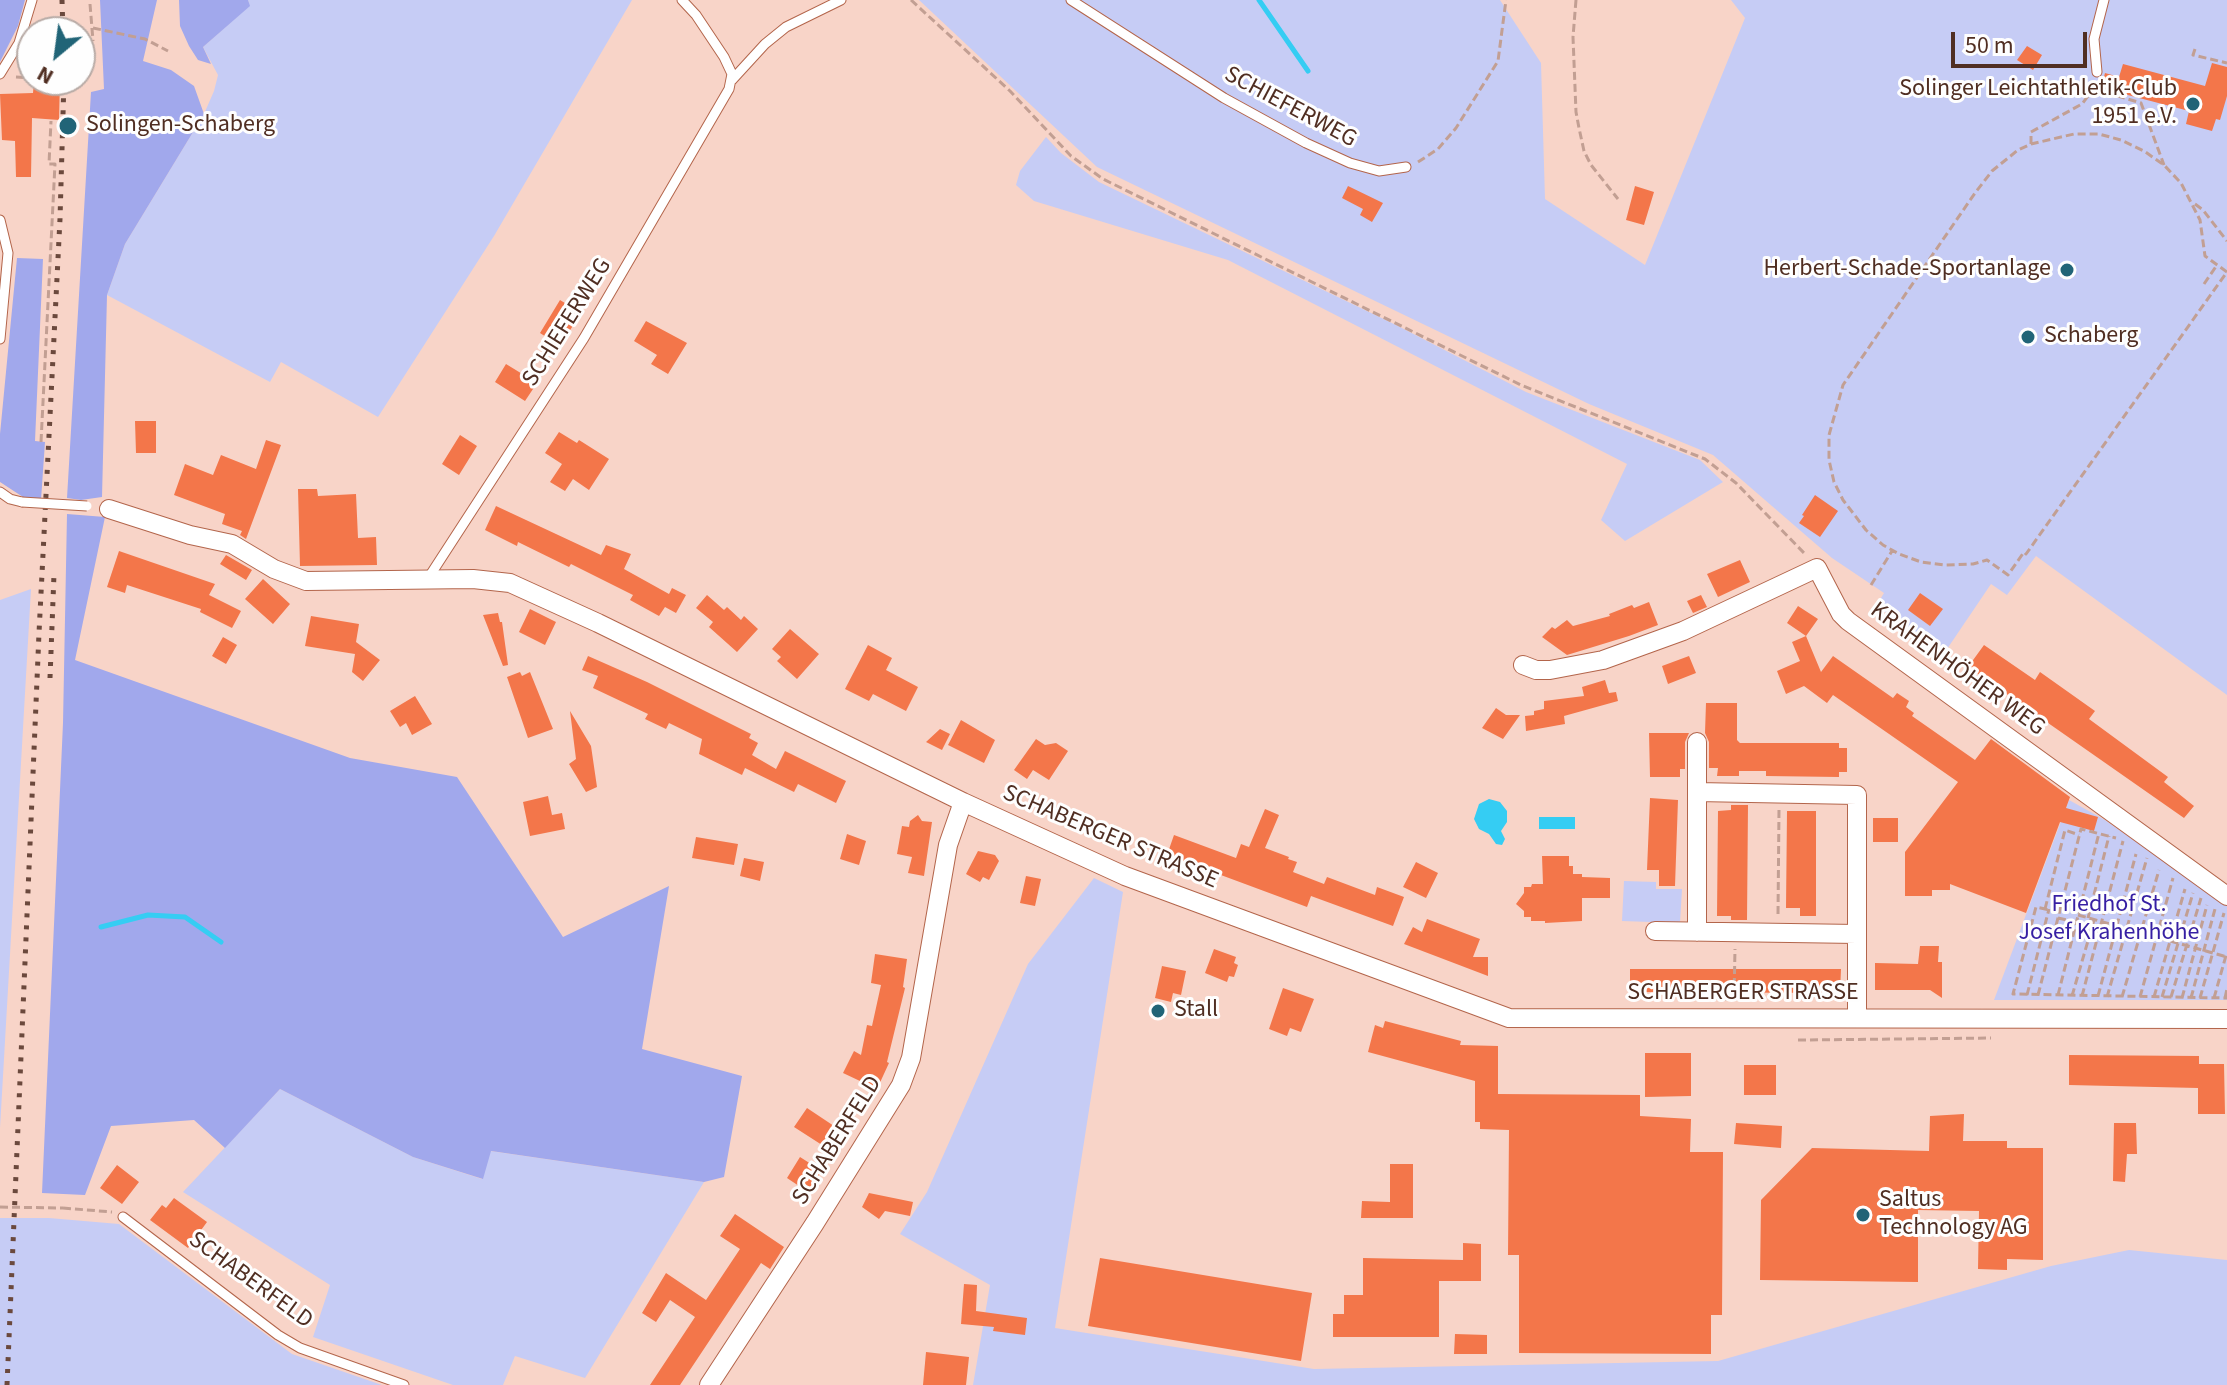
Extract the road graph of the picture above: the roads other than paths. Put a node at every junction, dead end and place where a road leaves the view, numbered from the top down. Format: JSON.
{"nodes":[{"id":1,"x":32,"y":0,"type":"edge"},
{"id":2,"x":682,"y":0,"type":"edge"},
{"id":3,"x":841,"y":0,"type":"edge"},
{"id":4,"x":1071,"y":0,"type":"edge"},
{"id":5,"x":2104,"y":0,"type":"edge"},
{"id":6,"x":2097,"y":72,"type":"road end"},
{"id":7,"x":0,"y":74,"type":"edge"},
{"id":8,"x":732,"y":80,"type":"junction"},
{"id":9,"x":1406,"y":167,"type":"road end"},
{"id":10,"x":0,"y":220,"type":"edge"},
{"id":11,"x":0,"y":339,"type":"edge"},
{"id":12,"x":0,"y":492,"type":"edge"},
{"id":13,"x":109,"y":509,"type":"joint"},
{"id":14,"x":427,"y":580,"type":"junction"},
{"id":15,"x":1523,"y":665,"type":"dead end"},
{"id":16,"x":1697,"y":742,"type":"dead end"},
{"id":17,"x":1697,"y":792,"type":"junction"},
{"id":18,"x":963,"y":802,"type":"junction"},
{"id":19,"x":2222,"y":905,"type":"edge"},
{"id":20,"x":1655,"y":931,"type":"dead end"},
{"id":21,"x":1697,"y":932,"type":"junction"},
{"id":22,"x":1857,"y":934,"type":"junction"},
{"id":23,"x":1857,"y":1018,"type":"junction"},
{"id":24,"x":2227,"y":1019,"type":"edge"},
{"id":25,"x":123,"y":1217,"type":"road end"},
{"id":26,"x":404,"y":1385,"type":"edge"},
{"id":27,"x":709,"y":1385,"type":"edge"}],
"edges":[{"from":1,"to":7,"type":"lane"},
{"from":2,"to":8,"type":"lane"},
{"from":3,"to":8,"type":"lane","name":"SCHIEFERWEG"},
{"from":4,"to":9,"type":"lane","name":"SCHIEFERWEG"},
{"from":5,"to":6,"type":"lane"},
{"from":8,"to":14,"type":"lane","name":"SCHIEFERWEG"},
{"from":10,"to":11,"type":"lane"},
{"from":12,"to":13,"type":"lane","name":"SCHABERGER STRASSE","bridge":true},
{"from":13,"to":14,"type":"street","name":"SCHABERGER STRASSE"},
{"from":14,"to":18,"type":"street","name":"SCHABERGER STRASSE"},
{"from":15,"to":19,"type":"street","name":"KRAHENHÖHER WEG"},
{"from":16,"to":17,"type":"street"},
{"from":17,"to":21,"type":"street"},
{"from":17,"to":22,"type":"street"},
{"from":18,"to":23,"type":"street","name":"SCHABERGER STRASSE"},
{"from":18,"to":27,"type":"street","name":"SCHABERFELD"},
{"from":20,"to":21,"type":"street"},
{"from":21,"to":22,"type":"street"},
{"from":22,"to":23,"type":"street"},
{"from":23,"to":24,"type":"street","name":"SCHABERGER STRASSE"},
{"from":25,"to":26,"type":"lane","name":"SCHABERFELD"}]}
